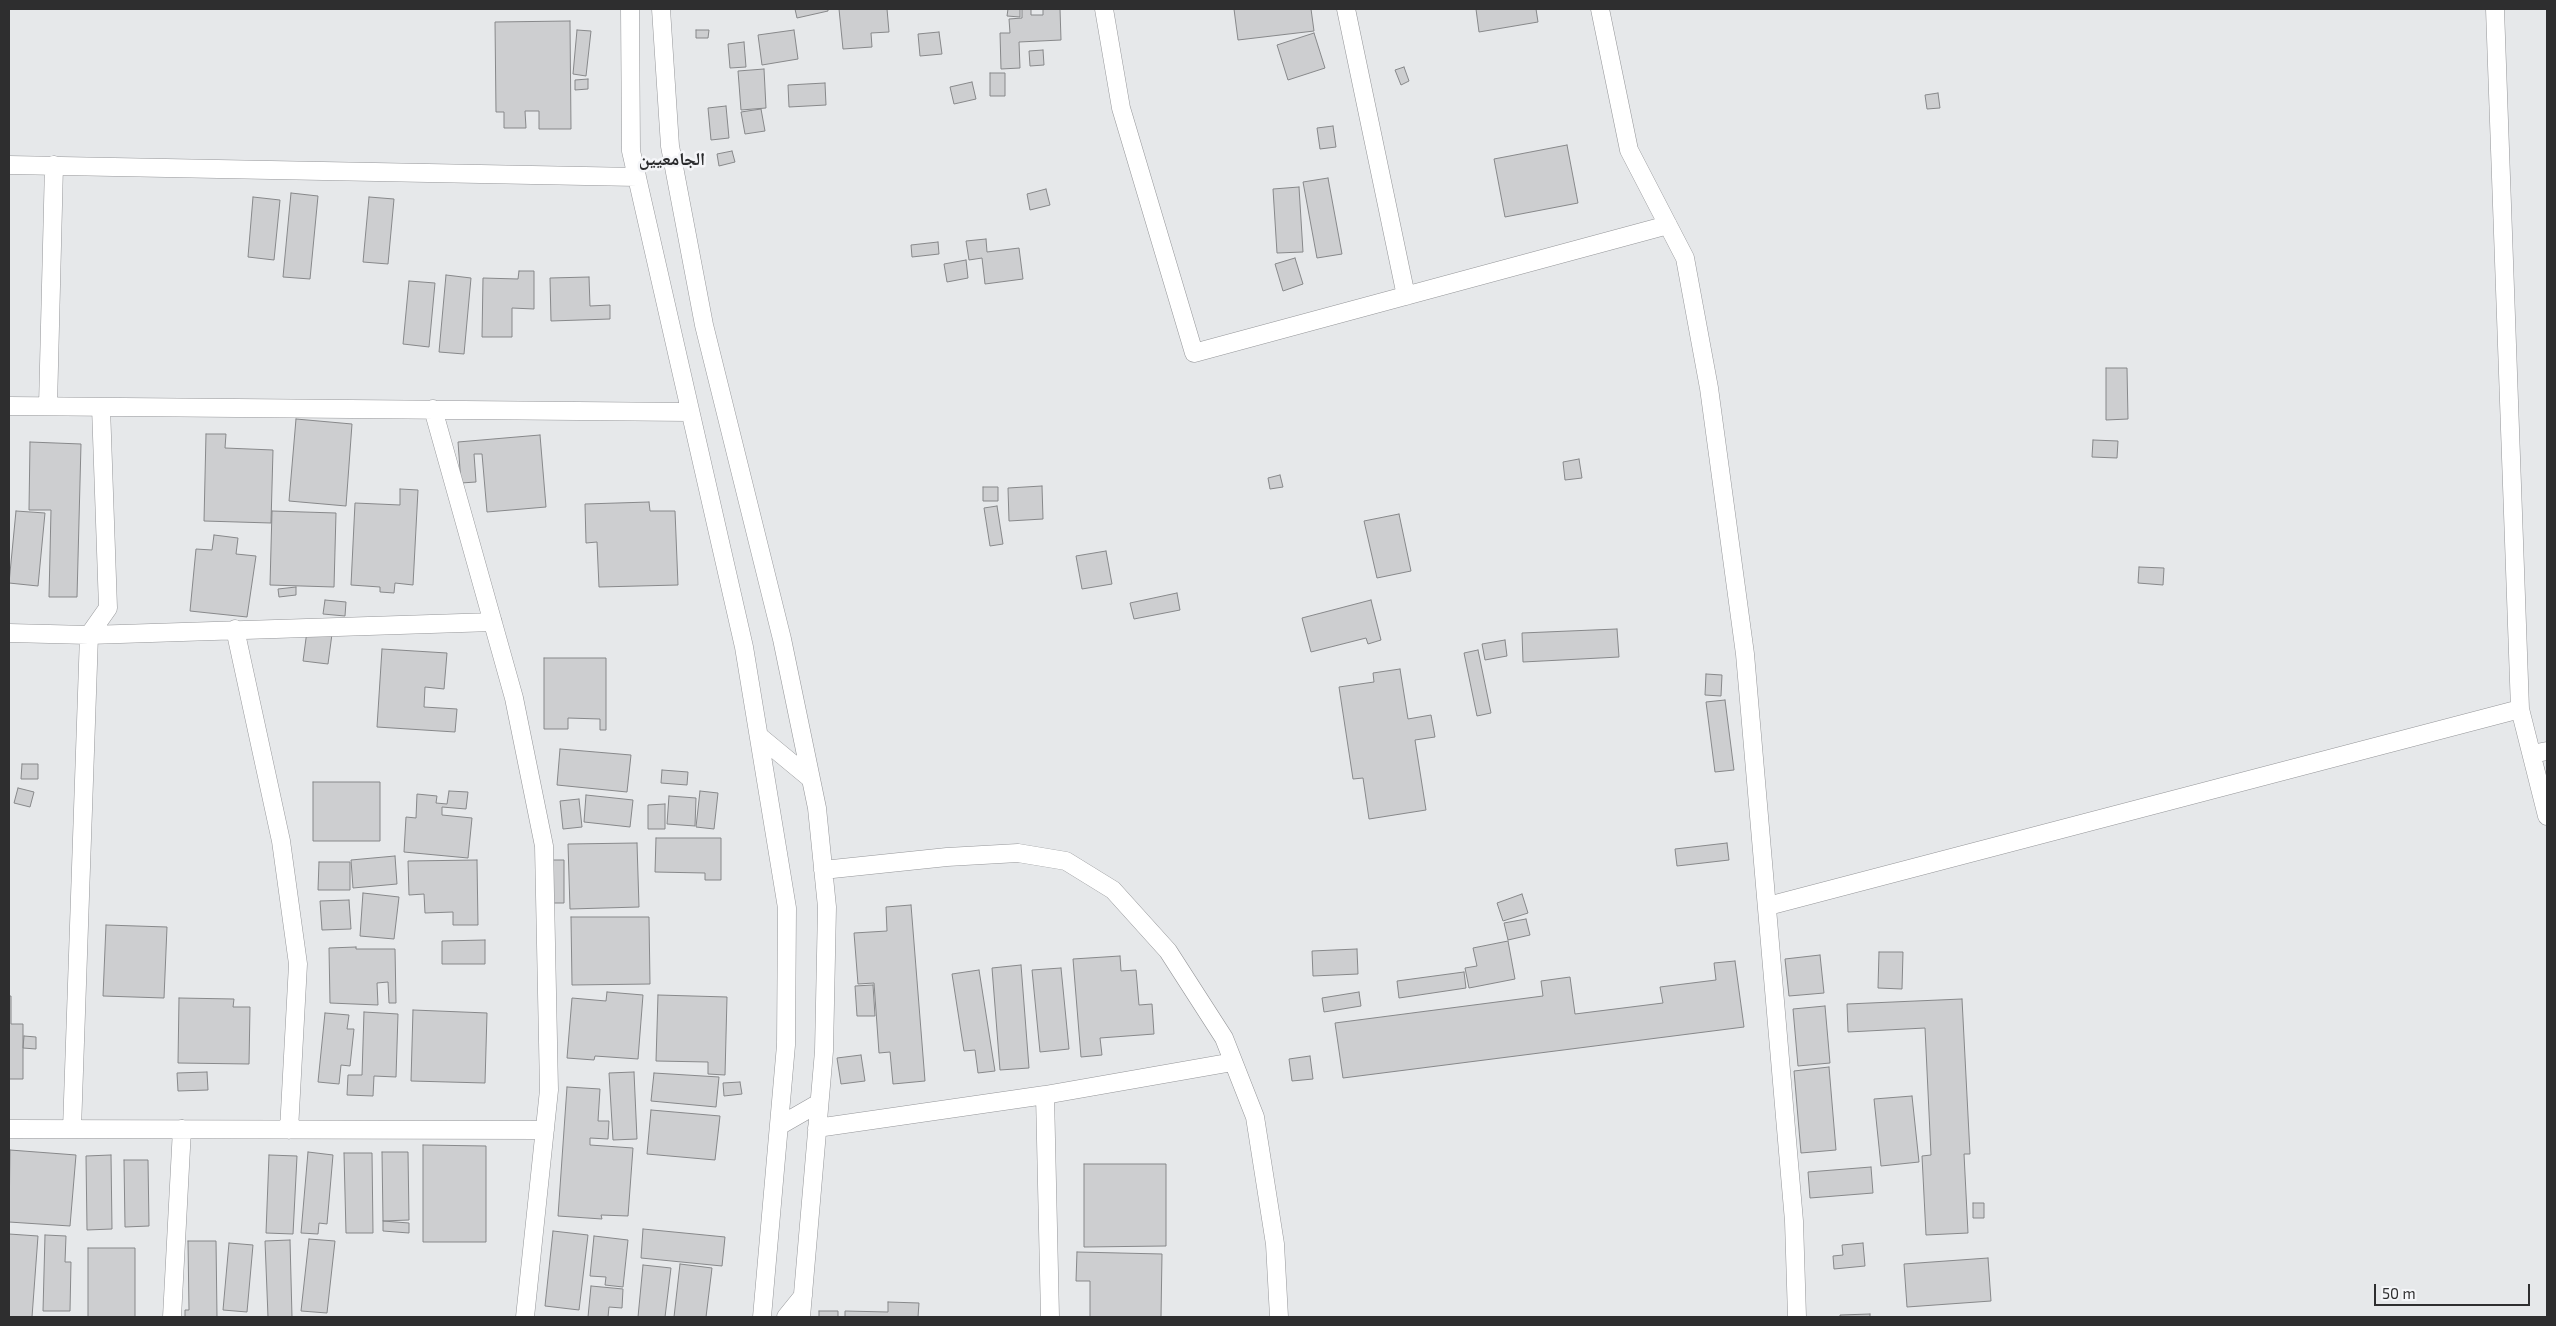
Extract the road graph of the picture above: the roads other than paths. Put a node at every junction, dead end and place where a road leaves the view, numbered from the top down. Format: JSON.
{"nodes":[{"id":1,"x":630,"y":9,"type":"edge"},
{"id":2,"x":662,"y":9,"type":"edge"},
{"id":3,"x":1104,"y":9,"type":"edge"},
{"id":4,"x":1346,"y":9,"type":"edge"},
{"id":5,"x":1600,"y":9,"type":"edge"},
{"id":6,"x":2495,"y":9,"type":"edge"},
{"id":7,"x":9,"y":165,"type":"edge"},
{"id":8,"x":54,"y":166,"type":"junction"},
{"id":9,"x":637,"y":177,"type":"junction"},
{"id":10,"x":1668,"y":225,"type":"junction"},
{"id":11,"x":1406,"y":296,"type":"junction"},
{"id":12,"x":9,"y":406,"type":"edge"},
{"id":13,"x":48,"y":406,"type":"junction"},
{"id":14,"x":101,"y":407,"type":"junction"},
{"id":15,"x":433,"y":410,"type":"junction"},
{"id":16,"x":690,"y":412,"type":"junction"},
{"id":17,"x":493,"y":622,"type":"junction"},
{"id":18,"x":235,"y":629,"type":"junction"},
{"id":19,"x":9,"y":633,"type":"edge"},
{"id":20,"x":89,"y":635,"type":"junction"},
{"id":21,"x":2520,"y":710,"type":"junction"},
{"id":22,"x":759,"y":736,"type":"junction"},
{"id":23,"x":2540,"y":753,"type":"edge"},
{"id":24,"x":811,"y":779,"type":"junction"},
{"id":25,"x":2547,"y":816,"type":"edge"},
{"id":26,"x":823,"y":870,"type":"junction"},
{"id":27,"x":1768,"y":906,"type":"junction"},
{"id":28,"x":1233,"y":1062,"type":"junction"},
{"id":29,"x":1045,"y":1095,"type":"junction"},
{"id":30,"x":820,"y":1103,"type":"junction"},
{"id":31,"x":779,"y":1126,"type":"junction"},
{"id":32,"x":817,"y":1128,"type":"junction"},
{"id":33,"x":9,"y":1129,"type":"edge"},
{"id":34,"x":72,"y":1129,"type":"junction"},
{"id":35,"x":182,"y":1130,"type":"junction"},
{"id":36,"x":289,"y":1130,"type":"junction"},
{"id":37,"x":545,"y":1130,"type":"junction"},
{"id":38,"x":803,"y":1296,"type":"junction"},
{"id":39,"x":172,"y":1317,"type":"edge"},
{"id":40,"x":525,"y":1317,"type":"edge"},
{"id":41,"x":762,"y":1317,"type":"edge"},
{"id":42,"x":786,"y":1317,"type":"edge"},
{"id":43,"x":801,"y":1317,"type":"edge"},
{"id":44,"x":1050,"y":1317,"type":"edge"},
{"id":45,"x":1279,"y":1317,"type":"edge"},
{"id":46,"x":1797,"y":1317,"type":"edge"}],
"edges":[{"from":1,"to":9,"type":"street"},
{"from":2,"to":24,"type":"street"},
{"from":3,"to":11,"type":"street"},
{"from":4,"to":11,"type":"street"},
{"from":5,"to":10,"type":"street"},
{"from":6,"to":21,"type":"street"},
{"from":7,"to":8,"type":"street"},
{"from":8,"to":9,"type":"street"},
{"from":8,"to":13,"type":"street"},
{"from":9,"to":16,"type":"street"},
{"from":10,"to":11,"type":"street"},
{"from":10,"to":27,"type":"street"},
{"from":12,"to":13,"type":"street"},
{"from":13,"to":14,"type":"street"},
{"from":14,"to":15,"type":"street"},
{"from":14,"to":20,"type":"street"},
{"from":15,"to":16,"type":"street"},
{"from":15,"to":17,"type":"street"},
{"from":16,"to":22,"type":"street"},
{"from":17,"to":18,"type":"street"},
{"from":17,"to":37,"type":"street"},
{"from":18,"to":20,"type":"street"},
{"from":18,"to":36,"type":"street"},
{"from":19,"to":20,"type":"street"},
{"from":20,"to":34,"type":"street"},
{"from":21,"to":23,"type":"street"},
{"from":21,"to":27,"type":"street"},
{"from":22,"to":24,"type":"street"},
{"from":22,"to":31,"type":"street"},
{"from":23,"to":25,"type":"street"},
{"from":24,"to":26,"type":"street"},
{"from":26,"to":28,"type":"street"},
{"from":26,"to":30,"type":"street"},
{"from":27,"to":46,"type":"street"},
{"from":28,"to":29,"type":"street"},
{"from":28,"to":45,"type":"street"},
{"from":29,"to":32,"type":"street"},
{"from":29,"to":44,"type":"street"},
{"from":30,"to":31,"type":"street"},
{"from":30,"to":32,"type":"street"},
{"from":31,"to":41,"type":"street"},
{"from":32,"to":38,"type":"street"},
{"from":33,"to":34,"type":"street"},
{"from":34,"to":35,"type":"street"},
{"from":35,"to":36,"type":"street"},
{"from":35,"to":39,"type":"street"},
{"from":36,"to":37,"type":"street"},
{"from":37,"to":40,"type":"street"},
{"from":38,"to":42,"type":"street"},
{"from":38,"to":43,"type":"street"}]}
